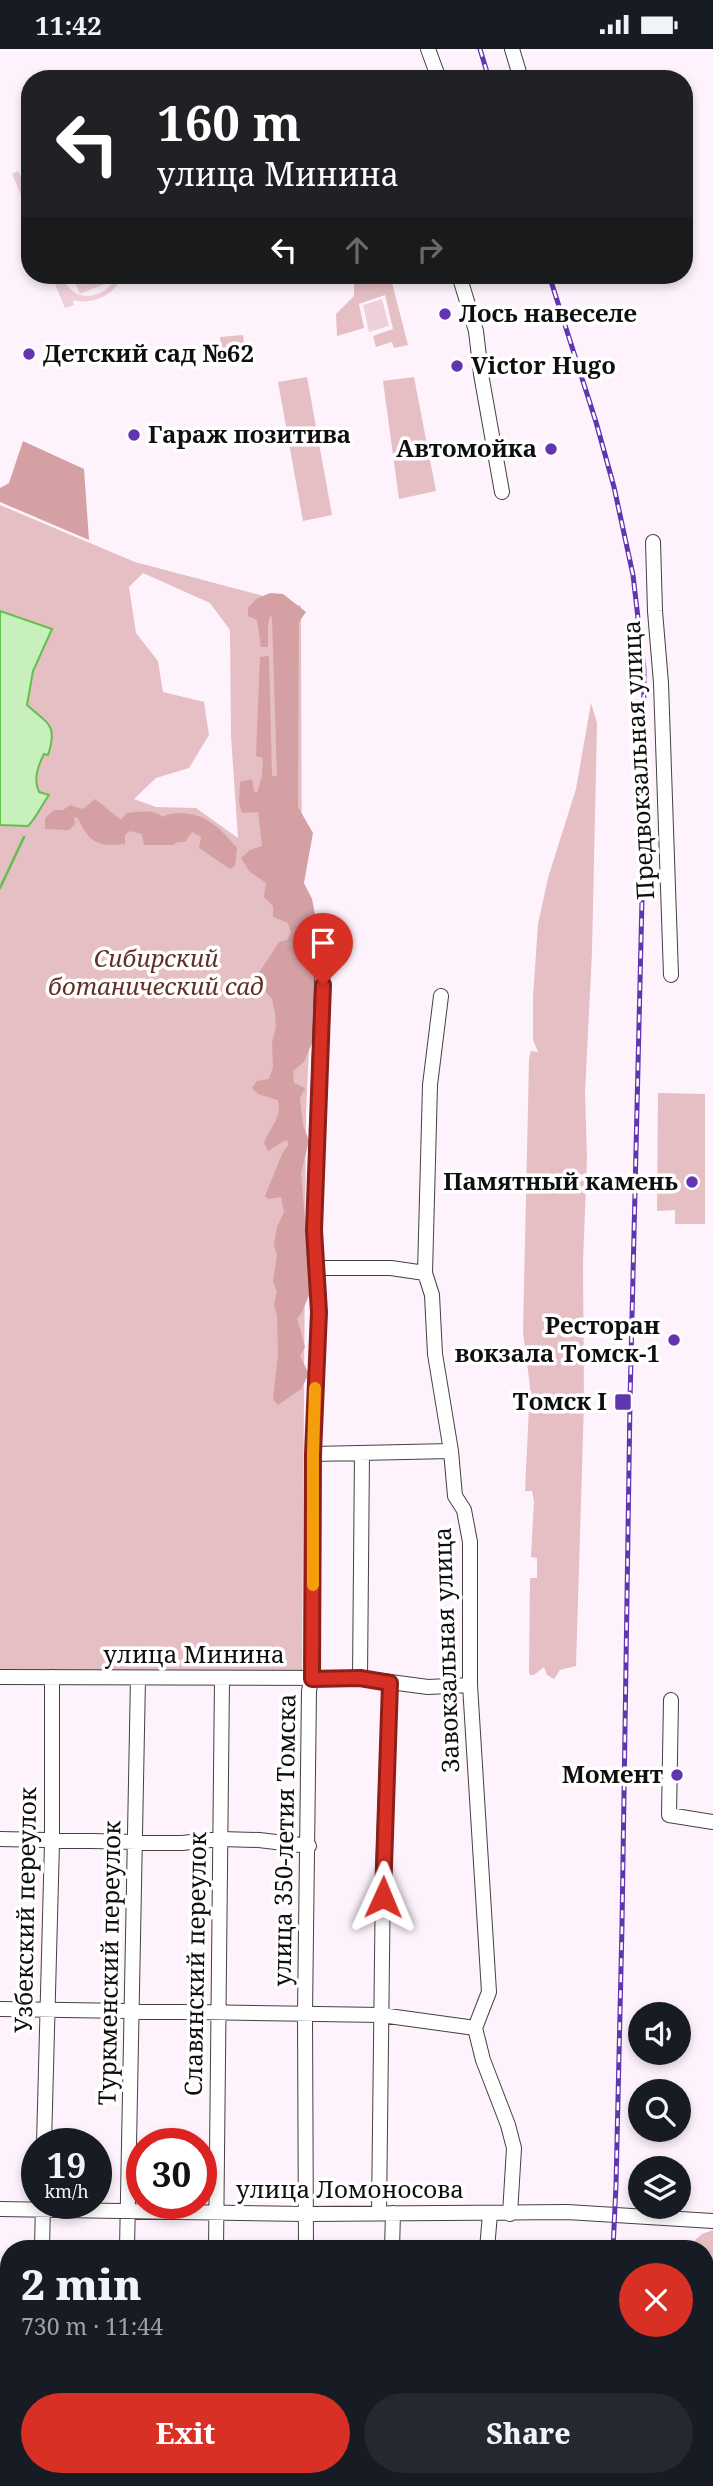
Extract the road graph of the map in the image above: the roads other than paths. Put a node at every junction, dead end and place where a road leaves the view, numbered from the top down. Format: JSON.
{"nodes":[{"id":1,"x":428,"y":49,"type":"edge"},
{"id":2,"x":512,"y":49,"type":"edge"},
{"id":3,"x":436,"y":70,"type":"edge"},
{"id":4,"x":518,"y":70,"type":"edge"},
{"id":5,"x":463,"y":284,"type":"edge"},
{"id":6,"x":502,"y":492,"type":"dead end"},
{"id":7,"x":653,"y":542,"type":"dead end"},
{"id":8,"x":336,"y":932,"type":"dead end"},
{"id":9,"x":671,"y":975,"type":"dead end"},
{"id":10,"x":441,"y":996,"type":"dead end"},
{"id":11,"x":316,"y":1268,"type":"junction"},
{"id":12,"x":425,"y":1273,"type":"junction"},
{"id":13,"x":451,"y":1451,"type":"junction"},
{"id":14,"x":362,"y":1453,"type":"junction"},
{"id":15,"x":313,"y":1454,"type":"junction"},
{"id":16,"x":0,"y":1677,"type":"edge"},
{"id":17,"x":52,"y":1677,"type":"junction"},
{"id":18,"x":138,"y":1678,"type":"junction"},
{"id":19,"x":360,"y":1678,"type":"junction"},
{"id":20,"x":222,"y":1679,"type":"junction"},
{"id":21,"x":312,"y":1679,"type":"junction"},
{"id":22,"x":390,"y":1683,"type":"junction"},
{"id":23,"x":470,"y":1685,"type":"junction"},
{"id":24,"x":671,"y":1700,"type":"dead end"},
{"id":25,"x":713,"y":1822,"type":"edge"},
{"id":26,"x":0,"y":1839,"type":"edge"},
{"id":27,"x":220,"y":1839,"type":"junction"},
{"id":28,"x":52,"y":1842,"type":"junction"},
{"id":29,"x":135,"y":1843,"type":"junction"},
{"id":30,"x":309,"y":1846,"type":"junction"},
{"id":31,"x":0,"y":2009,"type":"edge"},
{"id":32,"x":47,"y":2009,"type":"junction"},
{"id":33,"x":132,"y":2012,"type":"junction"},
{"id":34,"x":218,"y":2013,"type":"junction"},
{"id":35,"x":305,"y":2013,"type":"junction"},
{"id":36,"x":381,"y":2015,"type":"junction"},
{"id":37,"x":475,"y":2028,"type":"junction"},
{"id":38,"x":44,"y":2128,"type":"edge"},
{"id":39,"x":129,"y":2128,"type":"edge"},
{"id":40,"x":21,"y":2208,"type":"edge"},
{"id":41,"x":0,"y":2209,"type":"edge"},
{"id":42,"x":217,"y":2212,"type":"joint"},
{"id":43,"x":386,"y":2213,"type":"junction"},
{"id":44,"x":307,"y":2214,"type":"junction"},
{"id":45,"x":490,"y":2214,"type":"junction"},
{"id":46,"x":510,"y":2214,"type":"junction"},
{"id":47,"x":42,"y":2219,"type":"edge"},
{"id":48,"x":127,"y":2219,"type":"edge"},
{"id":49,"x":217,"y":2219,"type":"edge"},
{"id":50,"x":713,"y":2221,"type":"edge"},
{"id":51,"x":42,"y":2240,"type":"edge"},
{"id":52,"x":127,"y":2240,"type":"edge"},
{"id":53,"x":216,"y":2240,"type":"edge"},
{"id":54,"x":306,"y":2240,"type":"edge"},
{"id":55,"x":390,"y":2240,"type":"edge"},
{"id":56,"x":488,"y":2240,"type":"edge"}],
"edges":[{"from":1,"to":3,"type":"street"},
{"from":2,"to":4,"type":"street"},
{"from":5,"to":6,"type":"street"},
{"from":7,"to":9,"type":"street","name":"Предвокзальная улица"},
{"from":8,"to":11,"type":"street","name":"улица 350-летия Томска"},
{"from":10,"to":12,"type":"street","name":"Завокзальная улица"},
{"from":11,"to":12,"type":"street"},
{"from":11,"to":15,"type":"street","name":"улица 350-летия Томска"},
{"from":12,"to":13,"type":"street","name":"Завокзальная улица"},
{"from":13,"to":14,"type":"street"},
{"from":13,"to":23,"type":"street","name":"Завокзальная улица"},
{"from":14,"to":15,"type":"street"},
{"from":14,"to":19,"type":"street"},
{"from":15,"to":21,"type":"street","name":"улица 350-летия Томска"},
{"from":16,"to":17,"type":"street","name":"улица Минина"},
{"from":17,"to":18,"type":"street","name":"улица Минина"},
{"from":17,"to":28,"type":"street","name":"Узбекский переулок"},
{"from":18,"to":20,"type":"street","name":"улица Минина"},
{"from":18,"to":29,"type":"street","name":"Туркменский переулок"},
{"from":19,"to":21,"type":"street","name":"улица Минина"},
{"from":19,"to":22,"type":"street","name":"улица Минина"},
{"from":20,"to":21,"type":"street","name":"улица Минина"},
{"from":20,"to":27,"type":"street","name":"Славянский переулок"},
{"from":21,"to":30,"type":"street","name":"улица 350-летия Томска"},
{"from":22,"to":23,"type":"street","name":"улица Минина"},
{"from":22,"to":36,"type":"street"},
{"from":23,"to":37,"type":"street","name":"Завокзальная улица"},
{"from":24,"to":25,"type":"street"},
{"from":26,"to":28,"type":"street"},
{"from":27,"to":29,"type":"street"},
{"from":27,"to":30,"type":"street"},
{"from":27,"to":34,"type":"street","name":"Славянский переулок"},
{"from":28,"to":29,"type":"street"},
{"from":28,"to":32,"type":"street","name":"Узбекский переулок"},
{"from":29,"to":33,"type":"street","name":"Туркменский переулок"},
{"from":30,"to":35,"type":"street","name":"улица 350-летия Томска"},
{"from":31,"to":32,"type":"street"},
{"from":32,"to":33,"type":"street"},
{"from":32,"to":38,"type":"street","name":"Узбекский переулок"},
{"from":33,"to":34,"type":"street"},
{"from":33,"to":39,"type":"street","name":"Туркменский переулок"},
{"from":34,"to":35,"type":"street"},
{"from":34,"to":42,"type":"street","name":"Славянский переулок"},
{"from":35,"to":36,"type":"street"},
{"from":35,"to":44,"type":"street","name":"улица 350-летия Томска"},
{"from":36,"to":37,"type":"street"},
{"from":36,"to":43,"type":"street"},
{"from":37,"to":46,"type":"street"},
{"from":40,"to":41,"type":"street","name":"улица Ломоносова"},
{"from":42,"to":44,"type":"street","name":"улица Ломоносова"},
{"from":43,"to":44,"type":"street","name":"улица Ломоносова"},
{"from":43,"to":45,"type":"street","name":"улица Ломоносова"},
{"from":43,"to":55,"type":"street"},
{"from":44,"to":54,"type":"street","name":"улица 350-летия Томска"},
{"from":45,"to":46,"type":"street","name":"улица Ломоносова"},
{"from":45,"to":56,"type":"street"},
{"from":46,"to":50,"type":"street","name":"улица Ломоносова"},
{"from":47,"to":51,"type":"street"},
{"from":48,"to":52,"type":"street","name":"Туркменский переулок"},
{"from":49,"to":53,"type":"street","name":"Славянский переулок"}]}
